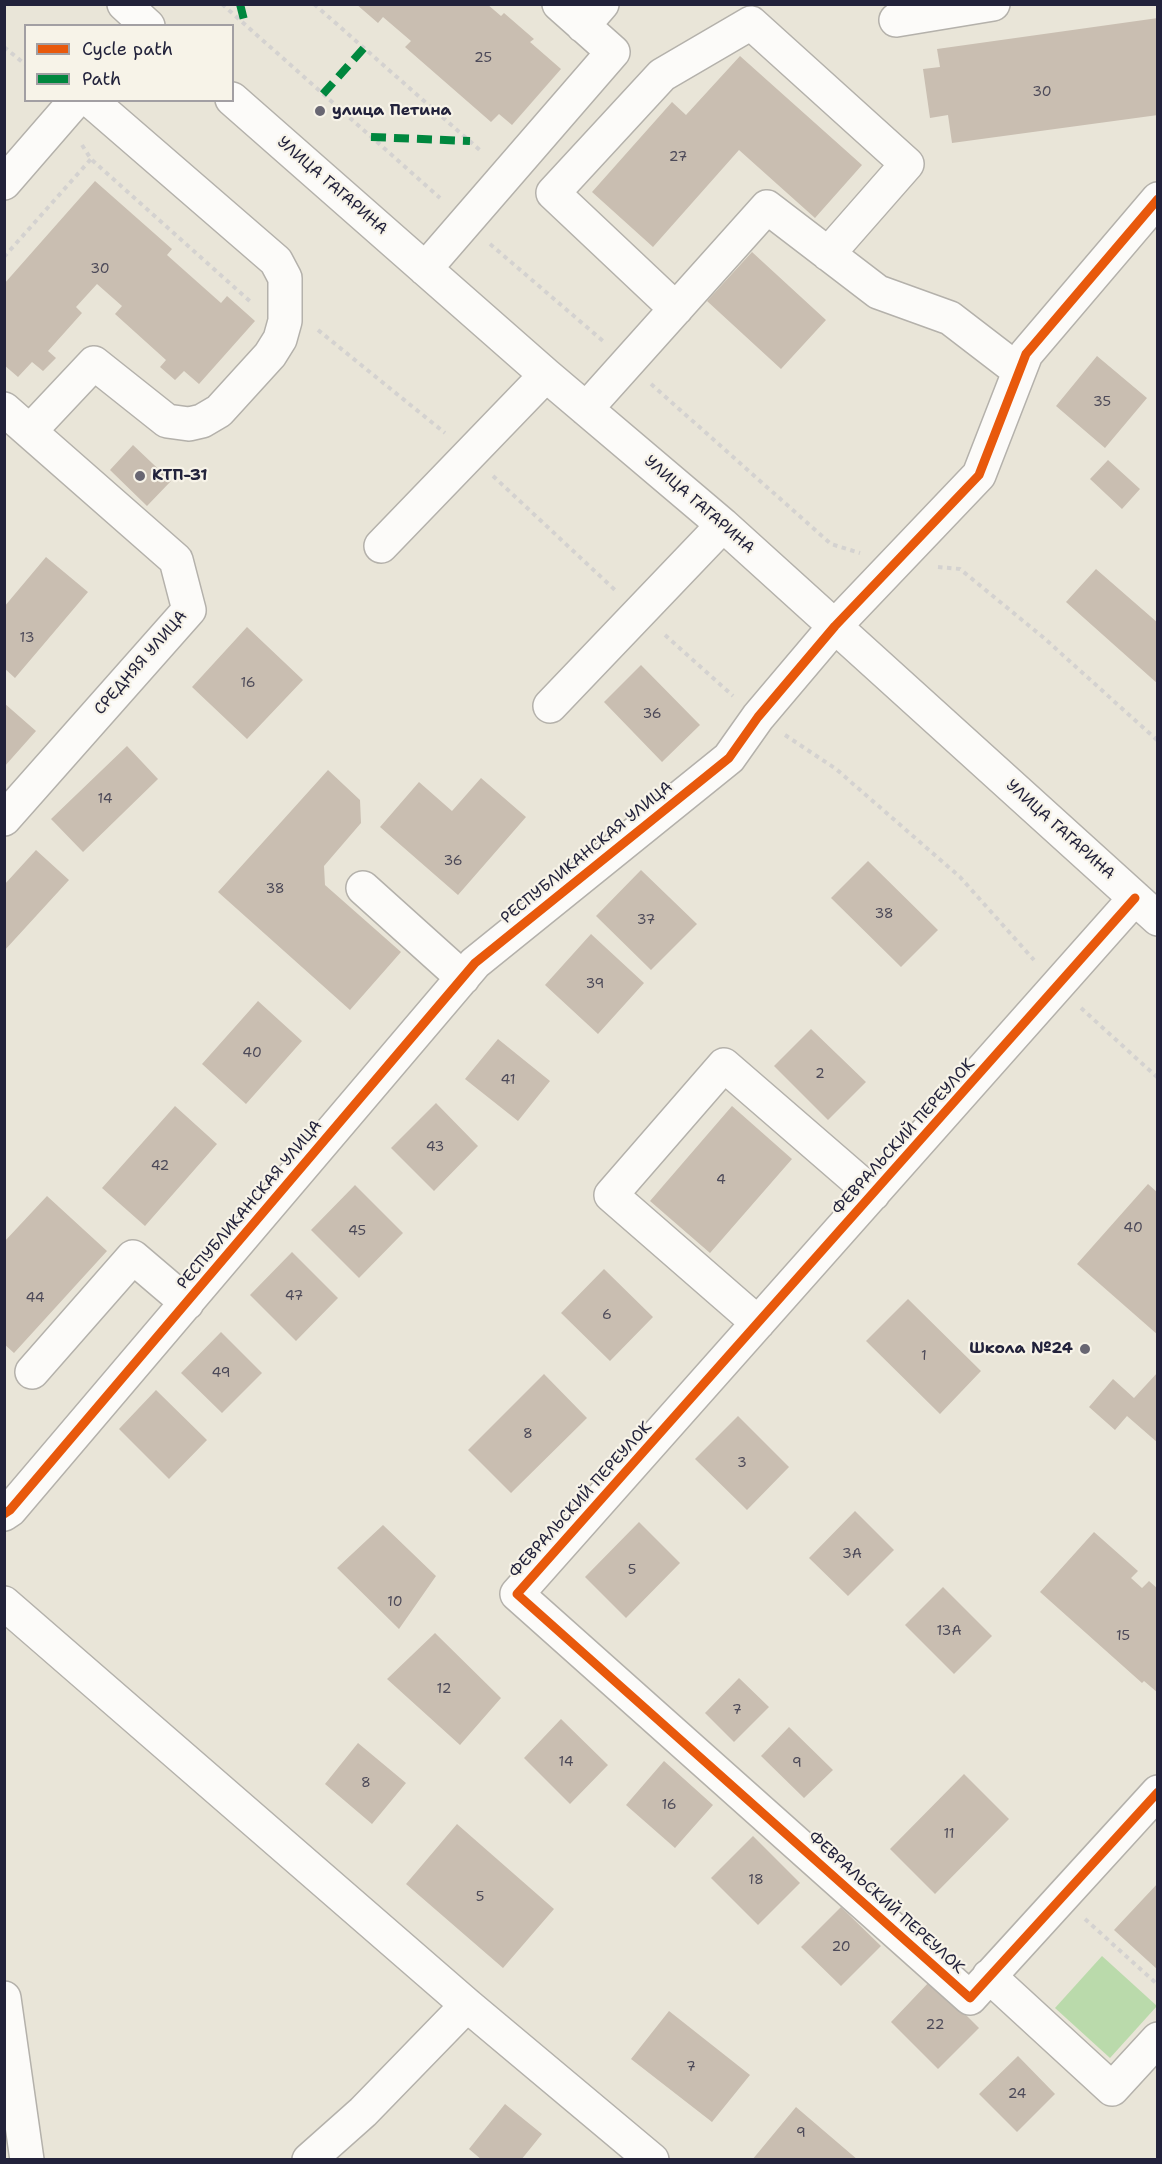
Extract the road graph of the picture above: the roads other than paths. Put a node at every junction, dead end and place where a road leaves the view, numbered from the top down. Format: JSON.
{"nodes":[{"id":1,"x":559,"y":4,"type":"edge"},
{"id":2,"x":993,"y":4,"type":"edge"},
{"id":3,"x":593,"y":15,"type":"edge"},
{"id":4,"x":896,"y":20,"type":"dead end"},
{"id":5,"x":234,"y":101,"type":"edge"},
{"id":6,"x":77,"y":105,"type":"edge"},
{"id":7,"x":4,"y":183,"type":"edge"},
{"id":8,"x":1158,"y":200,"type":"edge"},
{"id":9,"x":828,"y":254,"type":"junction"},
{"id":10,"x":426,"y":268,"type":"junction"},
{"id":11,"x":676,"y":309,"type":"junction"},
{"id":12,"x":1019,"y":371,"type":"junction"},
{"id":13,"x":546,"y":375,"type":"junction"},
{"id":14,"x":4,"y":409,"type":"edge"},
{"id":15,"x":586,"y":409,"type":"junction"},
{"id":16,"x":30,"y":431,"type":"junction"},
{"id":17,"x":723,"y":525,"type":"junction"},
{"id":18,"x":381,"y":546,"type":"dead end"},
{"id":19,"x":836,"y":626,"type":"junction"},
{"id":20,"x":550,"y":705,"type":"dead end"},
{"id":21,"x":4,"y":819,"type":"edge"},
{"id":22,"x":363,"y":888,"type":"dead end"},
{"id":23,"x":1146,"y":909,"type":"edge"},
{"id":24,"x":463,"y":978,"type":"junction"},
{"id":25,"x":873,"y":1194,"type":"junction"},
{"id":26,"x":187,"y":1303,"type":"junction"},
{"id":27,"x":758,"y":1323,"type":"junction"},
{"id":28,"x":32,"y":1372,"type":"dead end"},
{"id":29,"x":4,"y":1514,"type":"edge"},
{"id":30,"x":4,"y":1603,"type":"edge"},
{"id":31,"x":1158,"y":1792,"type":"edge"},
{"id":32,"x":989,"y":1976,"type":"junction"},
{"id":33,"x":4,"y":1998,"type":"edge"},
{"id":34,"x":467,"y":2005,"type":"junction"},
{"id":35,"x":1158,"y":2039,"type":"edge"},
{"id":36,"x":27,"y":2160,"type":"edge"},
{"id":37,"x":309,"y":2160,"type":"edge"},
{"id":38,"x":652,"y":2160,"type":"edge"}],
"edges":[{"from":1,"to":3,"type":"street"},
{"from":2,"to":4,"type":"street"},
{"from":3,"to":10,"type":"street"},
{"from":5,"to":10,"type":"street","name":"УЛИЦА ГАГАРИНА"},
{"from":6,"to":7,"type":"street"},
{"from":6,"to":16,"type":"street"},
{"from":8,"to":12,"type":"street","name":"РЕСПУБЛИКАНСКАЯ УЛИЦА"},
{"from":9,"to":11,"type":"street"},
{"from":9,"to":11,"type":"street"},
{"from":9,"to":12,"type":"street"},
{"from":10,"to":13,"type":"street","name":"УЛИЦА ГАГАРИНА"},
{"from":11,"to":15,"type":"street"},
{"from":12,"to":19,"type":"street","name":"РЕСПУБЛИКАНСКАЯ УЛИЦА"},
{"from":13,"to":15,"type":"street","name":"УЛИЦА ГАГАРИНА"},
{"from":13,"to":18,"type":"street"},
{"from":14,"to":16,"type":"street","name":"СРЕДНЯЯ УЛИЦА"},
{"from":15,"to":17,"type":"street","name":"УЛИЦА ГАГАРИНА"},
{"from":16,"to":21,"type":"street","name":"СРЕДНЯЯ УЛИЦА"},
{"from":17,"to":19,"type":"street","name":"УЛИЦА ГАГАРИНА"},
{"from":17,"to":20,"type":"street"},
{"from":19,"to":23,"type":"street","name":"УЛИЦА ГАГАРИНА"},
{"from":19,"to":24,"type":"street","name":"РЕСПУБЛИКАНСКАЯ УЛИЦА"},
{"from":22,"to":24,"type":"street"},
{"from":23,"to":25,"type":"street","name":"ФЕВРАЛЬСКИЙ ПЕРЕУЛОК"},
{"from":24,"to":26,"type":"street","name":"РЕСПУБЛИКАНСКАЯ УЛИЦА"},
{"from":25,"to":27,"type":"street","name":"ФЕВРАЛЬСКИЙ ПЕРЕУЛОК"},
{"from":25,"to":27,"type":"street"},
{"from":26,"to":28,"type":"street"},
{"from":26,"to":29,"type":"street","name":"РЕСПУБЛИКАНСКАЯ УЛИЦА"},
{"from":27,"to":32,"type":"street","name":"ФЕВРАЛЬСКИЙ ПЕРЕУЛОК"},
{"from":30,"to":34,"type":"street"},
{"from":31,"to":32,"type":"street","name":"ФЕВРАЛЬСКИЙ ПЕРЕУЛОК"},
{"from":32,"to":35,"type":"street"},
{"from":33,"to":36,"type":"street"},
{"from":34,"to":37,"type":"street"},
{"from":34,"to":38,"type":"street"}]}
